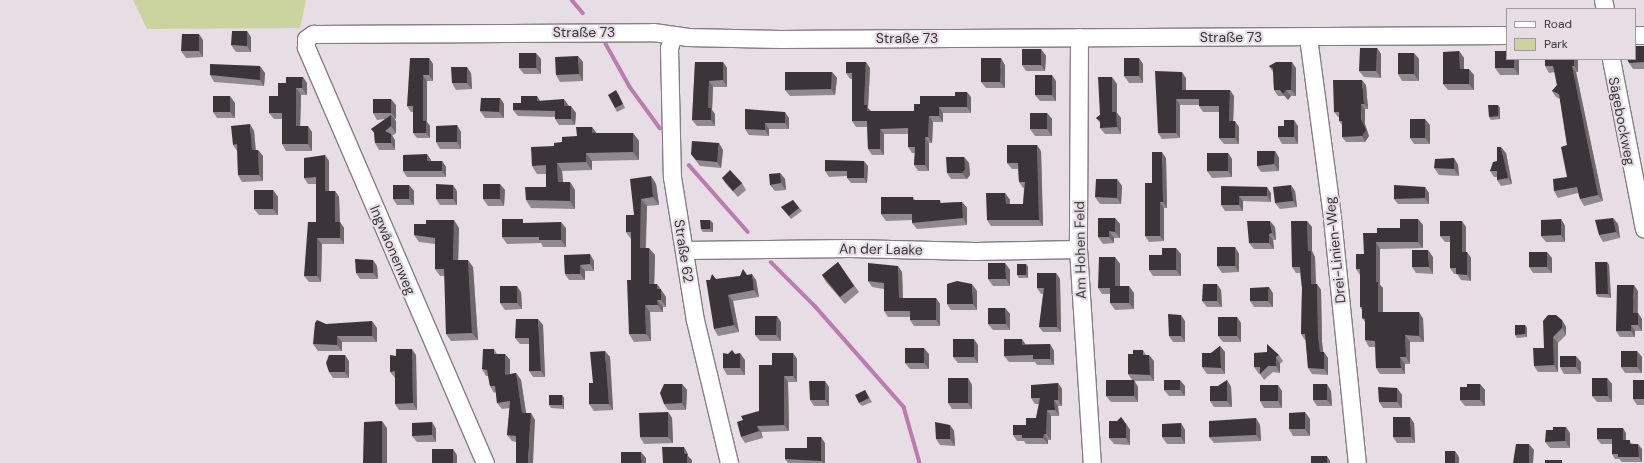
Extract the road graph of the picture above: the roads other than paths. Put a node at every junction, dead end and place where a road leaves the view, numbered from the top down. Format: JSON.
{"nodes":[{"id":1,"x":673,"y":35,"type":"junction"},
{"id":2,"x":1506,"y":35,"type":"edge"},
{"id":3,"x":309,"y":36,"type":"joint"},
{"id":4,"x":1079,"y":37,"type":"junction"},
{"id":5,"x":1308,"y":37,"type":"junction"},
{"id":6,"x":1611,"y":60,"type":"edge"},
{"id":7,"x":1644,"y":229,"type":"edge"},
{"id":8,"x":1078,"y":249,"type":"junction"},
{"id":9,"x":684,"y":250,"type":"junction"},
{"id":10,"x":485,"y":463,"type":"edge"},
{"id":11,"x":729,"y":463,"type":"edge"},
{"id":12,"x":1092,"y":463,"type":"edge"},
{"id":13,"x":1357,"y":463,"type":"edge"}],
"edges":[{"from":1,"to":3,"type":"street","name":"Straße 73"},
{"from":1,"to":4,"type":"street","name":"Straße 73"},
{"from":1,"to":9,"type":"street","name":"Straße 62"},
{"from":2,"to":5,"type":"street","name":"Straße 73"},
{"from":3,"to":10,"type":"street","name":"Ingwäonenweg"},
{"from":4,"to":5,"type":"street","name":"Straße 73"},
{"from":4,"to":8,"type":"street","name":"Am Hohen Feld"},
{"from":5,"to":13,"type":"street","name":"Drei-Linien-Weg"},
{"from":6,"to":7,"type":"street","name":"Sägebockweg"},
{"from":8,"to":9,"type":"street","name":"An der Laake"},
{"from":8,"to":12,"type":"street","name":"Am Hohen Feld"},
{"from":9,"to":11,"type":"street","name":"Straße 62"}]}
